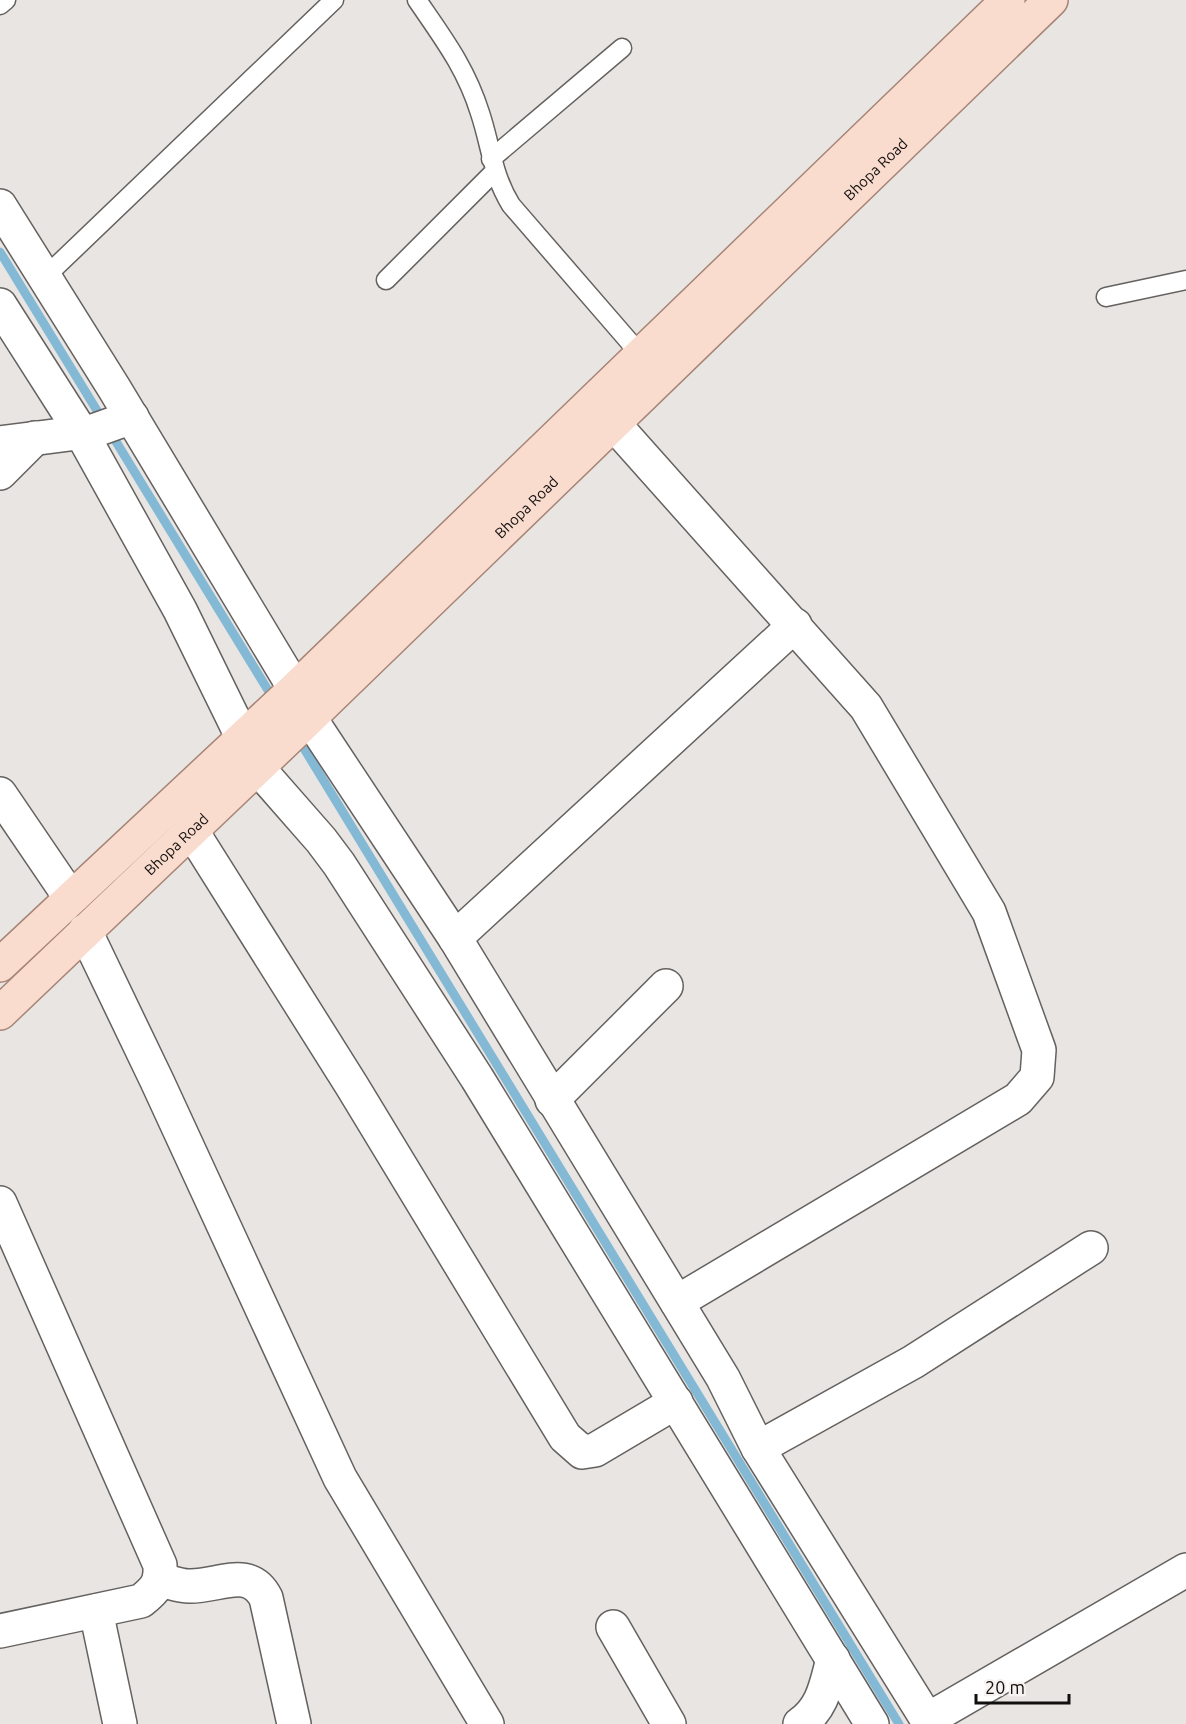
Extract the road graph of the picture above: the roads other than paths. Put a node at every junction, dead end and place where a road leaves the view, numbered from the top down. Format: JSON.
{"nodes":[{"id":1,"x":6,"y":0,"type":"edge"},
{"id":2,"x":334,"y":0,"type":"edge"},
{"id":3,"x":417,"y":0,"type":"edge"},
{"id":4,"x":1051,"y":0,"type":"edge"},
{"id":5,"x":0,"y":5,"type":"edge"},
{"id":6,"x":995,"y":5,"type":"edge"},
{"id":7,"x":622,"y":48,"type":"dead end"},
{"id":8,"x":493,"y":165,"type":"junction"},
{"id":9,"x":0,"y":206,"type":"edge"},
{"id":10,"x":45,"y":277,"type":"junction"},
{"id":11,"x":386,"y":280,"type":"dead end"},
{"id":12,"x":1186,"y":280,"type":"edge"},
{"id":13,"x":1106,"y":297,"type":"dead end"},
{"id":14,"x":0,"y":305,"type":"edge"},
{"id":15,"x":640,"y":354,"type":"junction"},
{"id":16,"x":613,"y":423,"type":"junction"},
{"id":17,"x":107,"y":425,"type":"junction"},
{"id":18,"x":35,"y":438,"type":"junction"},
{"id":19,"x":0,"y":444,"type":"edge"},
{"id":20,"x":0,"y":473,"type":"edge"},
{"id":21,"x":795,"y":625,"type":"junction"},
{"id":22,"x":298,"y":707,"type":"junction"},
{"id":23,"x":248,"y":733,"type":"junction"},
{"id":24,"x":262,"y":763,"type":"junction"},
{"id":25,"x":0,"y":794,"type":"edge"},
{"id":26,"x":191,"y":830,"type":"junction"},
{"id":27,"x":70,"y":897,"type":"junction"},
{"id":28,"x":85,"y":932,"type":"junction"},
{"id":29,"x":455,"y":938,"type":"junction"},
{"id":30,"x":0,"y":965,"type":"edge"},
{"id":31,"x":666,"y":986,"type":"dead end"},
{"id":32,"x":0,"y":1013,"type":"edge"},
{"id":33,"x":552,"y":1100,"type":"junction"},
{"id":34,"x":0,"y":1203,"type":"edge"},
{"id":35,"x":1091,"y":1248,"type":"dead end"},
{"id":36,"x":677,"y":1302,"type":"junction"},
{"id":37,"x":676,"y":1402,"type":"junction"},
{"id":38,"x":758,"y":1448,"type":"junction"},
{"id":39,"x":1186,"y":1570,"type":"edge"},
{"id":40,"x":161,"y":1580,"type":"junction"},
{"id":41,"x":96,"y":1611,"type":"junction"},
{"id":42,"x":613,"y":1627,"type":"dead end"},
{"id":43,"x":0,"y":1631,"type":"edge"},
{"id":44,"x":833,"y":1659,"type":"junction"},
{"id":45,"x":928,"y":1722,"type":"edge"},
{"id":46,"x":120,"y":1724,"type":"edge"},
{"id":47,"x":294,"y":1724,"type":"edge"},
{"id":48,"x":487,"y":1724,"type":"edge"},
{"id":49,"x":669,"y":1724,"type":"edge"},
{"id":50,"x":800,"y":1724,"type":"edge"},
{"id":51,"x":872,"y":1724,"type":"edge"}],
"edges":[{"from":1,"to":5,"type":"lane"},
{"from":2,"to":10,"type":"lane"},
{"from":3,"to":8,"type":"lane"},
{"from":4,"to":16,"type":"main road","name":"Bhopa Road"},
{"from":6,"to":15,"type":"main road","name":"Bhopa Road"},
{"from":7,"to":8,"type":"lane"},
{"from":8,"to":11,"type":"lane"},
{"from":8,"to":15,"type":"lane"},
{"from":9,"to":10,"type":"street"},
{"from":10,"to":17,"type":"street"},
{"from":12,"to":13,"type":"lane"},
{"from":14,"to":17,"type":"street"},
{"from":15,"to":22,"type":"main road","name":"Bhopa Road"},
{"from":16,"to":21,"type":"street"},
{"from":16,"to":22,"type":"main road","name":"Bhopa Road"},
{"from":17,"to":18,"type":"street"},
{"from":17,"to":22,"type":"street"},
{"from":17,"to":23,"type":"street"},
{"from":18,"to":19,"type":"street"},
{"from":18,"to":20,"type":"street"},
{"from":21,"to":29,"type":"street"},
{"from":21,"to":36,"type":"street"},
{"from":22,"to":23,"type":"main road","name":"Bhopa Road"},
{"from":22,"to":24,"type":"main road","name":"Bhopa Road"},
{"from":22,"to":29,"type":"street"},
{"from":23,"to":24,"type":"street"},
{"from":23,"to":27,"type":"main road","name":"Bhopa Road"},
{"from":24,"to":26,"type":"main road","name":"Bhopa Road"},
{"from":24,"to":37,"type":"street"},
{"from":25,"to":27,"type":"street"},
{"from":26,"to":28,"type":"main road","name":"Bhopa Road"},
{"from":26,"to":37,"type":"street"},
{"from":27,"to":30,"type":"main road","name":"Bhopa Road"},
{"from":28,"to":32,"type":"main road","name":"Bhopa Road"},
{"from":28,"to":48,"type":"street"},
{"from":29,"to":33,"type":"street"},
{"from":31,"to":33,"type":"street"},
{"from":33,"to":36,"type":"street"},
{"from":34,"to":40,"type":"street"},
{"from":35,"to":38,"type":"street"},
{"from":36,"to":38,"type":"street"},
{"from":37,"to":44,"type":"street"},
{"from":38,"to":45,"type":"street"},
{"from":39,"to":45,"type":"street"},
{"from":40,"to":41,"type":"street"},
{"from":40,"to":47,"type":"street"},
{"from":41,"to":43,"type":"street"},
{"from":41,"to":46,"type":"street"},
{"from":42,"to":49,"type":"street"},
{"from":44,"to":50,"type":"street"},
{"from":44,"to":51,"type":"street"}]}
